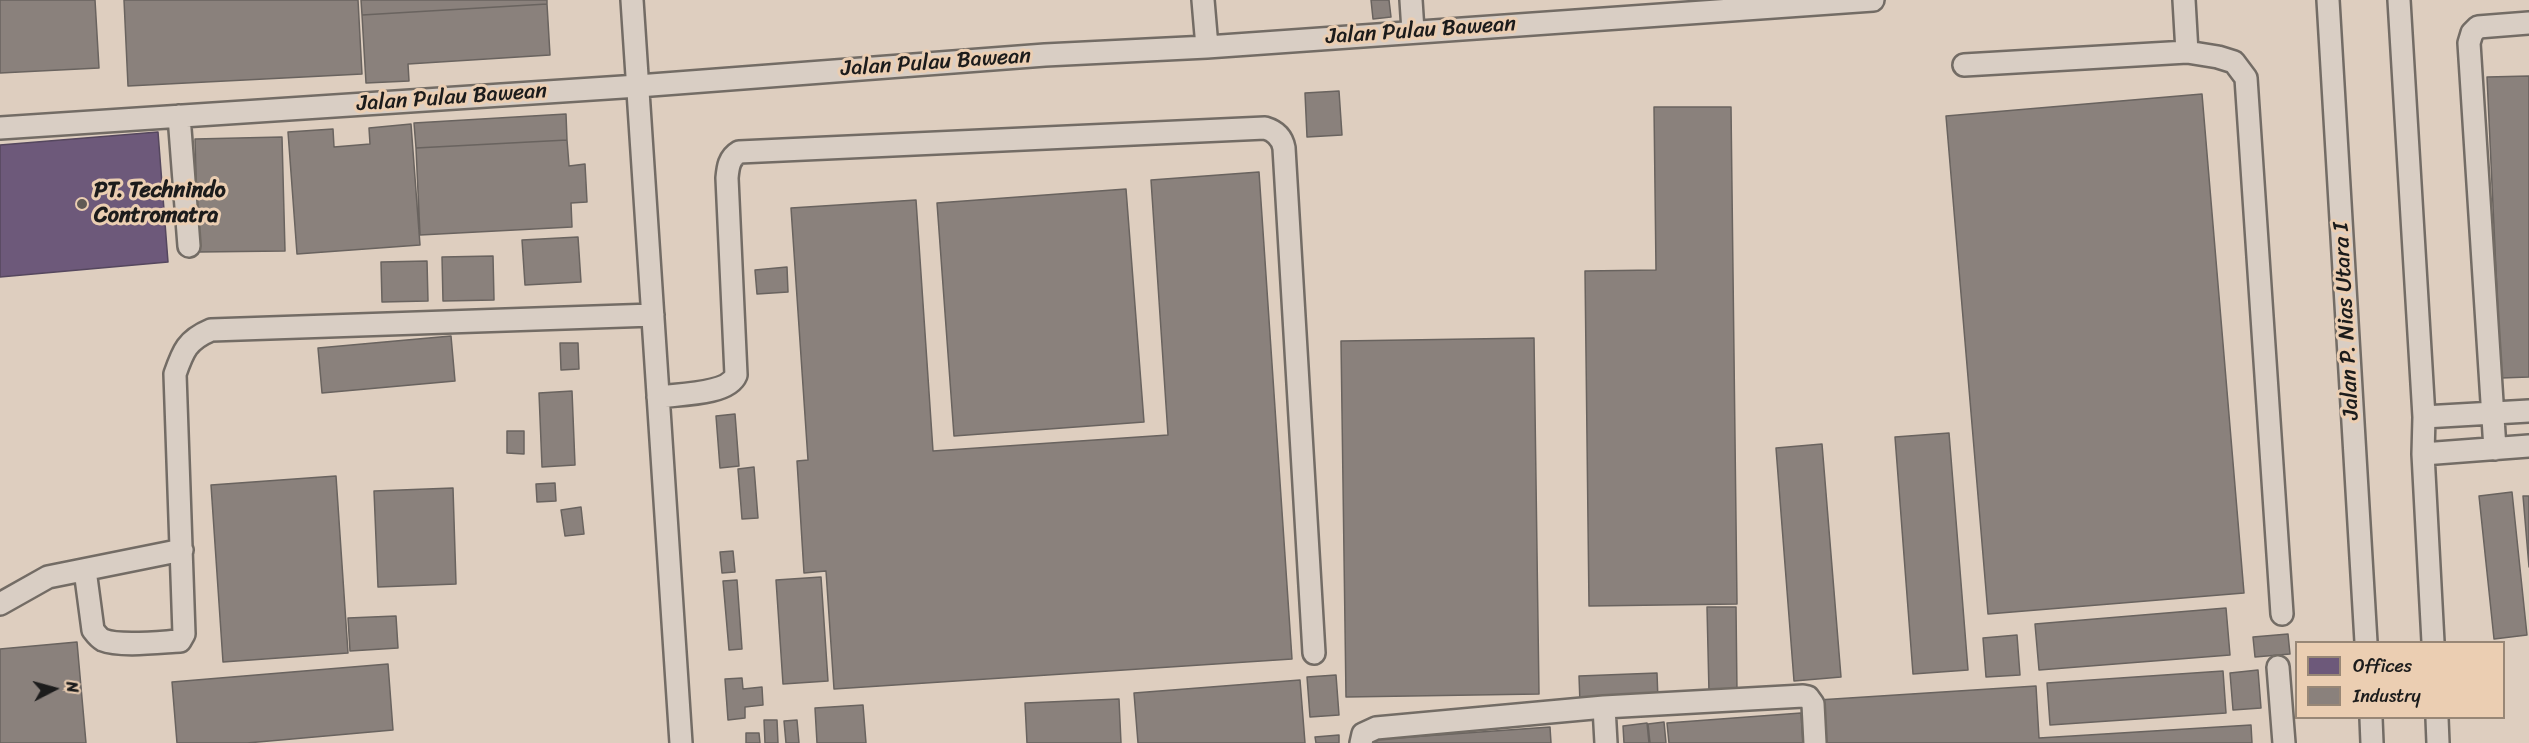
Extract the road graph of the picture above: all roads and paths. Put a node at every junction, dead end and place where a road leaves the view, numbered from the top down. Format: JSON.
{"nodes":[{"id":1,"x":632,"y":0,"type":"edge"},
{"id":2,"x":1203,"y":0,"type":"edge"},
{"id":3,"x":1411,"y":0,"type":"edge"},
{"id":4,"x":1873,"y":0,"type":"edge"},
{"id":5,"x":2184,"y":0,"type":"edge"},
{"id":6,"x":2328,"y":0,"type":"edge"},
{"id":7,"x":2399,"y":0,"type":"edge"},
{"id":8,"x":2529,"y":23,"type":"edge"},
{"id":9,"x":1413,"y":31,"type":"junction"},
{"id":10,"x":1207,"y":47,"type":"junction"},
{"id":11,"x":2187,"y":52,"type":"junction"},
{"id":12,"x":1964,"y":64,"type":"dead end"},
{"id":13,"x":638,"y":86,"type":"junction"},
{"id":14,"x":179,"y":116,"type":"junction"},
{"id":15,"x":0,"y":128,"type":"edge"},
{"id":16,"x":189,"y":246,"type":"dead end"},
{"id":17,"x":653,"y":315,"type":"junction"},
{"id":18,"x":658,"y":397,"type":"junction"},
{"id":19,"x":2529,"y":411,"type":"edge"},
{"id":20,"x":2492,"y":414,"type":"junction"},
{"id":21,"x":2424,"y":417,"type":"junction"},
{"id":22,"x":2529,"y":446,"type":"edge"},
{"id":23,"x":2495,"y":449,"type":"junction"},
{"id":24,"x":2423,"y":454,"type":"junction"},
{"id":25,"x":182,"y":550,"type":"junction"},
{"id":26,"x":85,"y":570,"type":"junction"},
{"id":27,"x":0,"y":604,"type":"edge"},
{"id":28,"x":2282,"y":614,"type":"dead end"},
{"id":29,"x":2366,"y":641,"type":"edge"},
{"id":30,"x":2433,"y":641,"type":"edge"},
{"id":31,"x":1314,"y":653,"type":"dead end"},
{"id":32,"x":2278,"y":667,"type":"dead end"},
{"id":33,"x":1604,"y":707,"type":"junction"},
{"id":34,"x":2371,"y":719,"type":"edge"},
{"id":35,"x":2437,"y":719,"type":"edge"},
{"id":36,"x":681,"y":743,"type":"edge"},
{"id":37,"x":1361,"y":743,"type":"edge"},
{"id":38,"x":1606,"y":743,"type":"edge"},
{"id":39,"x":1815,"y":743,"type":"edge"},
{"id":40,"x":2284,"y":743,"type":"edge"},
{"id":41,"x":2372,"y":743,"type":"edge"},
{"id":42,"x":2438,"y":743,"type":"edge"}],
"edges":[{"from":1,"to":13,"type":"street"},
{"from":2,"to":10,"type":"street"},
{"from":3,"to":9,"type":"street"},
{"from":4,"to":9,"type":"street","name":"Jalan Pulau Bawean"},
{"from":5,"to":11,"type":"street"},
{"from":6,"to":29,"type":"street","name":"Jalan P. Nias Utara I"},
{"from":7,"to":21,"type":"street"},
{"from":8,"to":20,"type":"street"},
{"from":9,"to":10,"type":"street","name":"Jalan Pulau Bawean"},
{"from":10,"to":13,"type":"street","name":"Jalan Pulau Bawean"},
{"from":11,"to":12,"type":"street"},
{"from":11,"to":28,"type":"street"},
{"from":13,"to":14,"type":"street","name":"Jalan Pulau Bawean"},
{"from":13,"to":17,"type":"street"},
{"from":14,"to":15,"type":"street","name":"Jalan Pulau Bawean"},
{"from":14,"to":16,"type":"street"},
{"from":17,"to":18,"type":"street"},
{"from":17,"to":25,"type":"street"},
{"from":18,"to":31,"type":"street"},
{"from":18,"to":36,"type":"street"},
{"from":19,"to":20,"type":"street"},
{"from":20,"to":21,"type":"street"},
{"from":20,"to":23,"type":"street"},
{"from":21,"to":24,"type":"street"},
{"from":22,"to":23,"type":"street"},
{"from":23,"to":24,"type":"street"},
{"from":24,"to":30,"type":"street"},
{"from":25,"to":26,"type":"street"},
{"from":25,"to":26,"type":"street"},
{"from":26,"to":27,"type":"street"},
{"from":32,"to":40,"type":"street"},
{"from":33,"to":37,"type":"street"},
{"from":33,"to":38,"type":"street"},
{"from":33,"to":39,"type":"street"},
{"from":34,"to":41,"type":"street"},
{"from":35,"to":42,"type":"street"}]}
